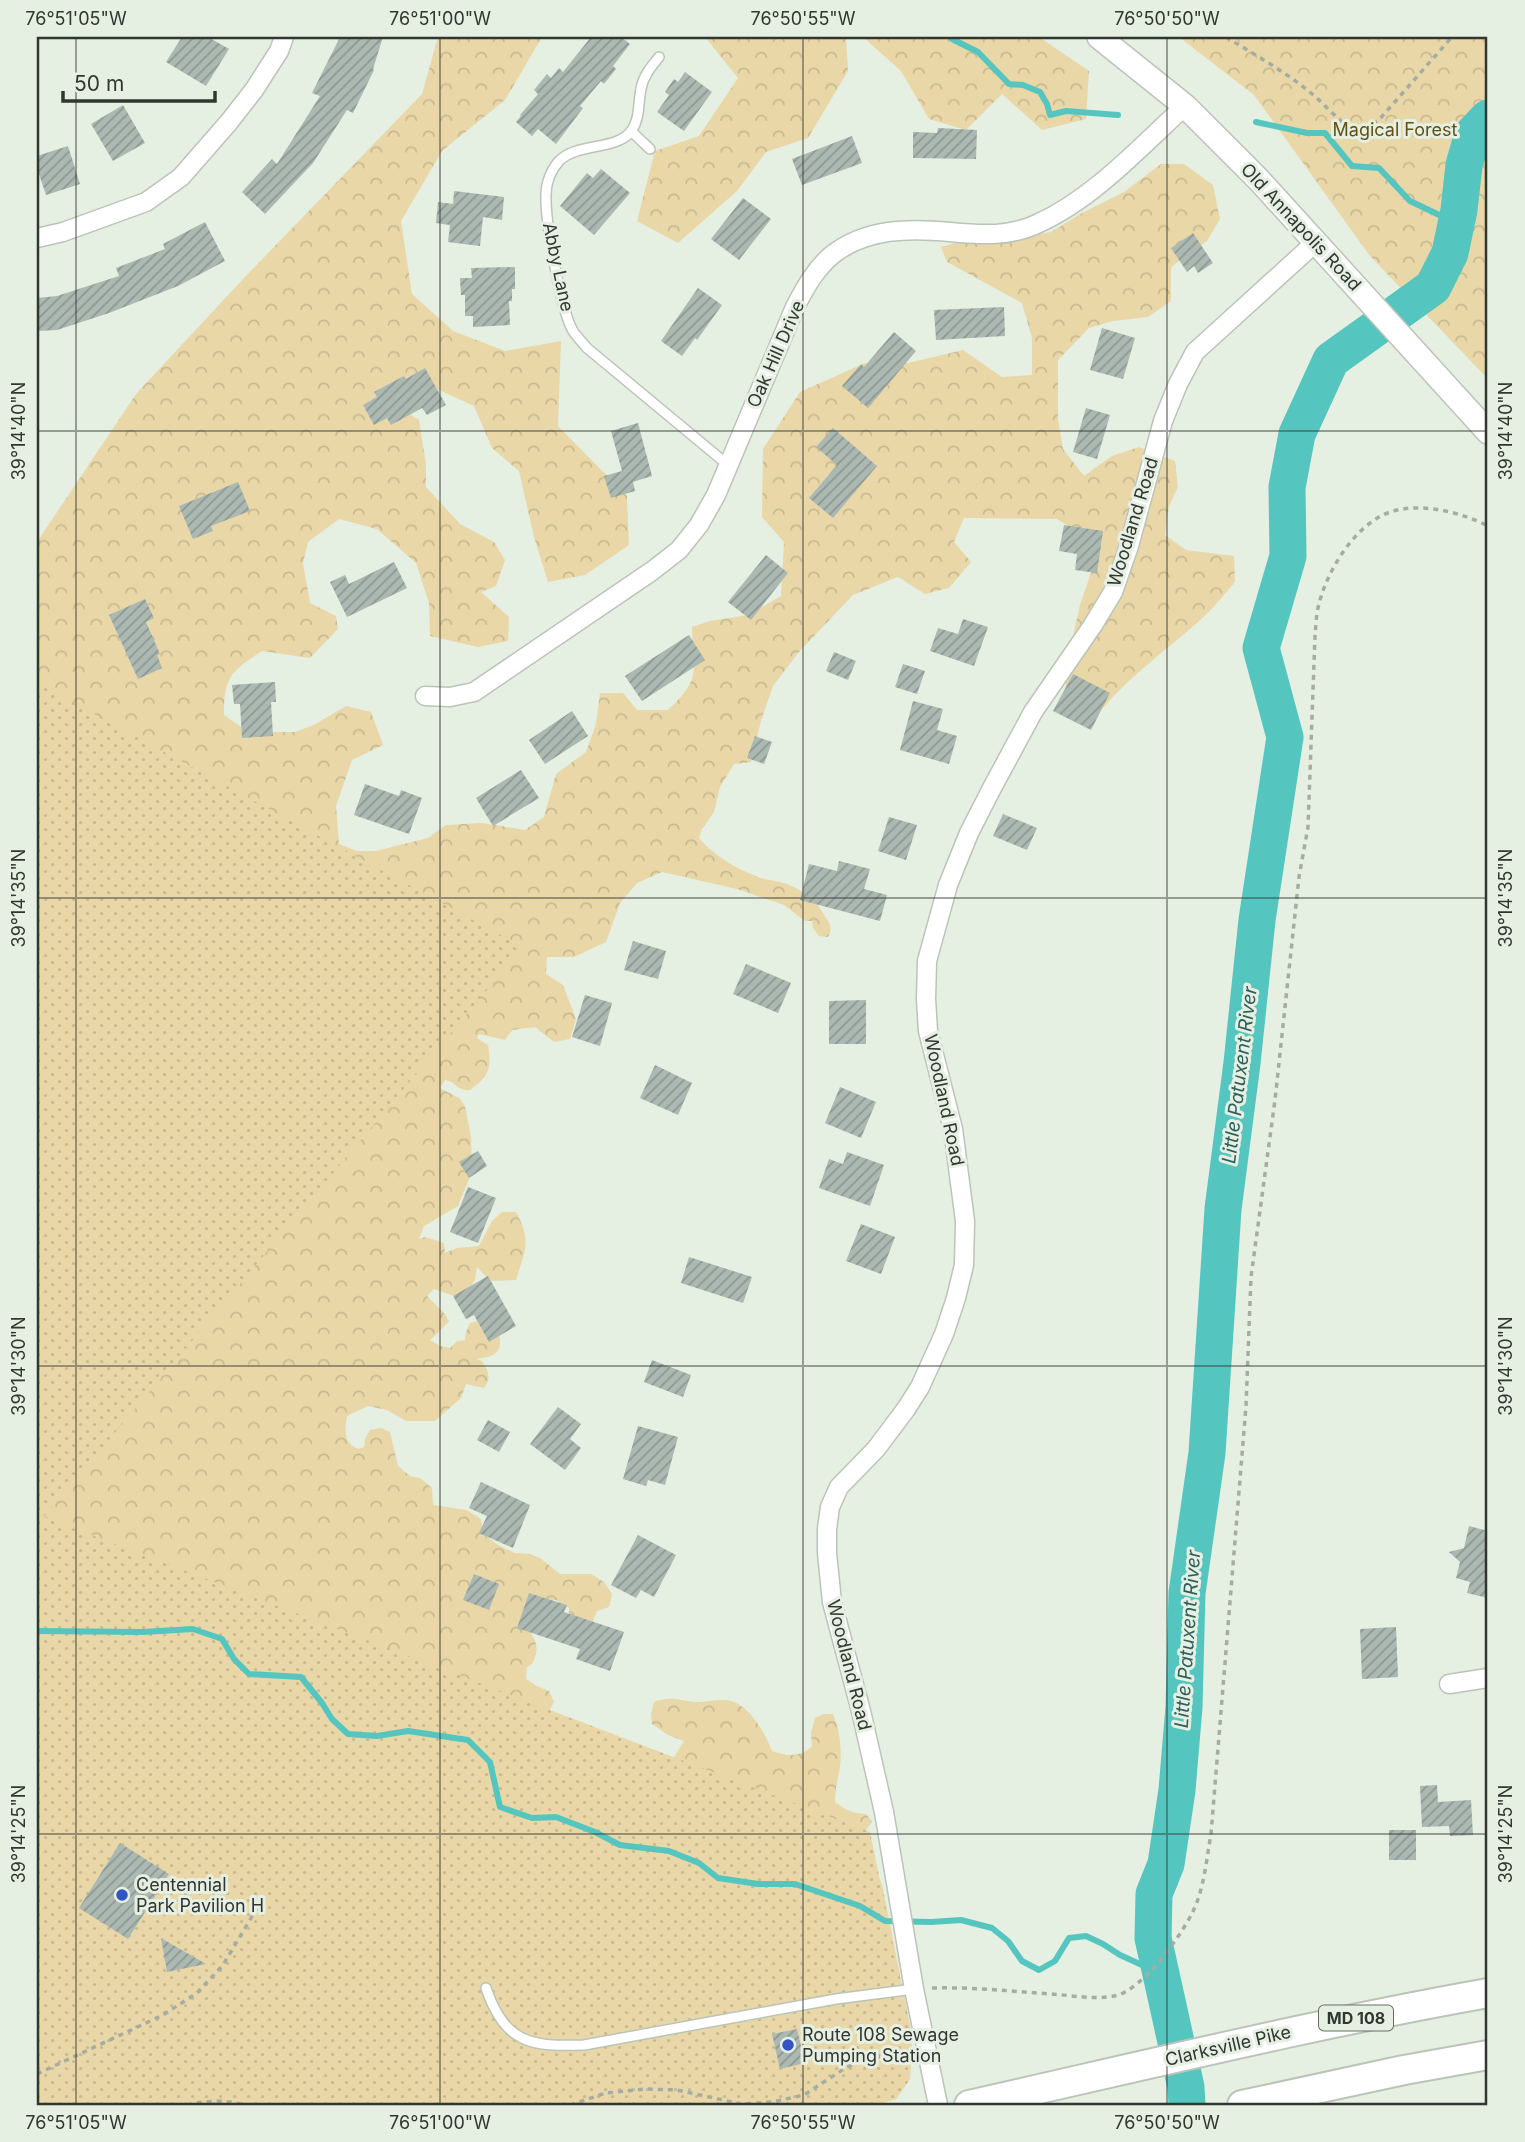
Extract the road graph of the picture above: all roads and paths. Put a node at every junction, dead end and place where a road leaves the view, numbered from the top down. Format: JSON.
{"nodes":[{"id":1,"x":285,"y":37,"type":"edge"},
{"id":2,"x":1098,"y":37,"type":"edge"},
{"id":3,"x":1226,"y":37,"type":"edge"},
{"id":4,"x":1452,"y":37,"type":"edge"},
{"id":5,"x":659,"y":57,"type":"dead end"},
{"id":6,"x":1185,"y":106,"type":"junction"},
{"id":7,"x":631,"y":131,"type":"junction"},
{"id":8,"x":650,"y":149,"type":"dead end"},
{"id":9,"x":37,"y":238,"type":"edge"},
{"id":10,"x":1316,"y":242,"type":"junction"},
{"id":11,"x":1488,"y":432,"type":"edge"},
{"id":12,"x":728,"y":465,"type":"junction"},
{"id":13,"x":1488,"y":526,"type":"edge"},
{"id":14,"x":425,"y":696,"type":"dead end"},
{"id":15,"x":1488,"y":1678,"type":"edge"},
{"id":16,"x":1449,"y":1684,"type":"dead end"},
{"id":17,"x":257,"y":1908,"type":"dead end"},
{"id":18,"x":486,"y":1987,"type":"dead end"},
{"id":19,"x":914,"y":1989,"type":"junction"},
{"id":20,"x":1488,"y":1993,"type":"edge"},
{"id":21,"x":926,"y":2048,"type":"junction"},
{"id":22,"x":1488,"y":2055,"type":"edge"},
{"id":23,"x":37,"y":2074,"type":"edge"},
{"id":24,"x":187,"y":2105,"type":"edge"},
{"id":25,"x":243,"y":2105,"type":"edge"},
{"id":26,"x":570,"y":2105,"type":"edge"},
{"id":27,"x":938,"y":2105,"type":"edge"},
{"id":28,"x":969,"y":2105,"type":"edge"},
{"id":29,"x":1242,"y":2105,"type":"edge"}],
"edges":[{"from":1,"to":9,"type":"street"},
{"from":2,"to":6,"type":"street","name":"Old Annapolis Road"},
{"from":3,"to":4,"type":"path"},
{"from":5,"to":7,"type":"lane"},
{"from":6,"to":10,"type":"street","name":"Old Annapolis Road"},
{"from":6,"to":12,"type":"street","name":"Oak Hill Drive"},
{"from":7,"to":8,"type":"lane"},
{"from":7,"to":12,"type":"lane","name":"Abby Lane"},
{"from":10,"to":11,"type":"street","name":"Old Annapolis Road"},
{"from":10,"to":19,"type":"street","name":"Woodland Road"},
{"from":12,"to":14,"type":"street","name":"Oak Hill Drive"},
{"from":13,"to":19,"type":"path"},
{"from":15,"to":16,"type":"street"},
{"from":17,"to":23,"type":"path"},
{"from":18,"to":19,"type":"lane"},
{"from":19,"to":21,"type":"street","name":"Woodland Road"},
{"from":20,"to":28,"type":"main road","name":"Clarksville Pike","number":"MD 108"},
{"from":21,"to":26,"type":"path"},
{"from":21,"to":27,"type":"street","name":"Woodland Road"},
{"from":22,"to":29,"type":"main road"},
{"from":24,"to":25,"type":"path"}]}
